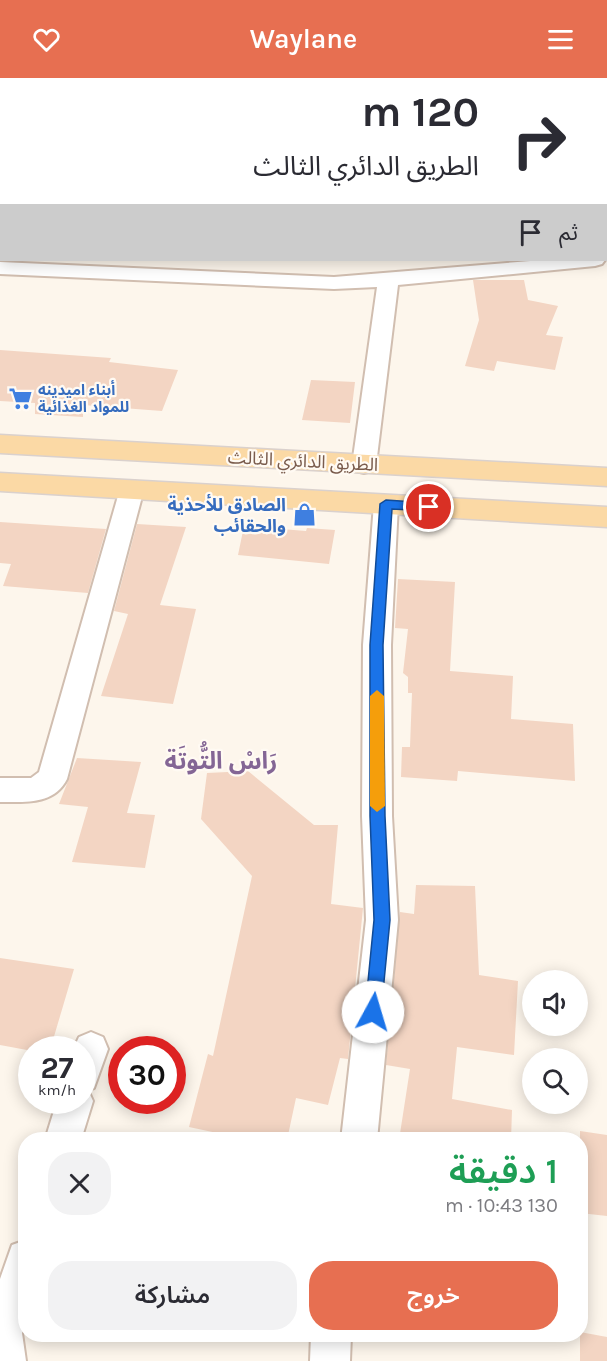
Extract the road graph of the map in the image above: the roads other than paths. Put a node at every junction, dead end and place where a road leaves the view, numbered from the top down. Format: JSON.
{"nodes":[{"id":1,"x":367,"y":261,"type":"edge"},
{"id":2,"x":585,"y":261,"type":"edge"},
{"id":3,"x":0,"y":268,"type":"edge"},
{"id":4,"x":378,"y":281,"type":"junction"},
{"id":5,"x":0,"y":444,"type":"edge"},
{"id":6,"x":364,"y":465,"type":"junction"},
{"id":7,"x":607,"y":477,"type":"edge"},
{"id":8,"x":0,"y":482,"type":"edge"},
{"id":9,"x":132,"y":489,"type":"junction"},
{"id":10,"x":386,"y":504,"type":"junction"},
{"id":11,"x":607,"y":518,"type":"edge"},
{"id":12,"x":0,"y":790,"type":"edge"},
{"id":13,"x":71,"y":1114,"type":"edge"},
{"id":14,"x":65,"y":1132,"type":"edge"},
{"id":15,"x":359,"y":1132,"type":"edge"},
{"id":16,"x":18,"y":1284,"type":"edge"},
{"id":17,"x":331,"y":1342,"type":"edge"},
{"id":18,"x":6,"y":1361,"type":"edge"},
{"id":19,"x":330,"y":1361,"type":"edge"}],
"edges":[{"from":1,"to":4,"type":"street"},
{"from":2,"to":4,"type":"street"},
{"from":3,"to":4,"type":"street"},
{"from":4,"to":6,"type":"street"},
{"from":5,"to":6,"type":"main road","name":"الطريق الدائري الثالث"},
{"from":6,"to":7,"type":"main road","name":"الطريق الدائري الثالث"},
{"from":8,"to":9,"type":"main road"},
{"from":9,"to":10,"type":"main road"},
{"from":9,"to":12,"type":"street"},
{"from":10,"to":11,"type":"main road"},
{"from":10,"to":15,"type":"street"},
{"from":13,"to":14,"type":"street"},
{"from":16,"to":18,"type":"street"},
{"from":17,"to":19,"type":"street"}]}
